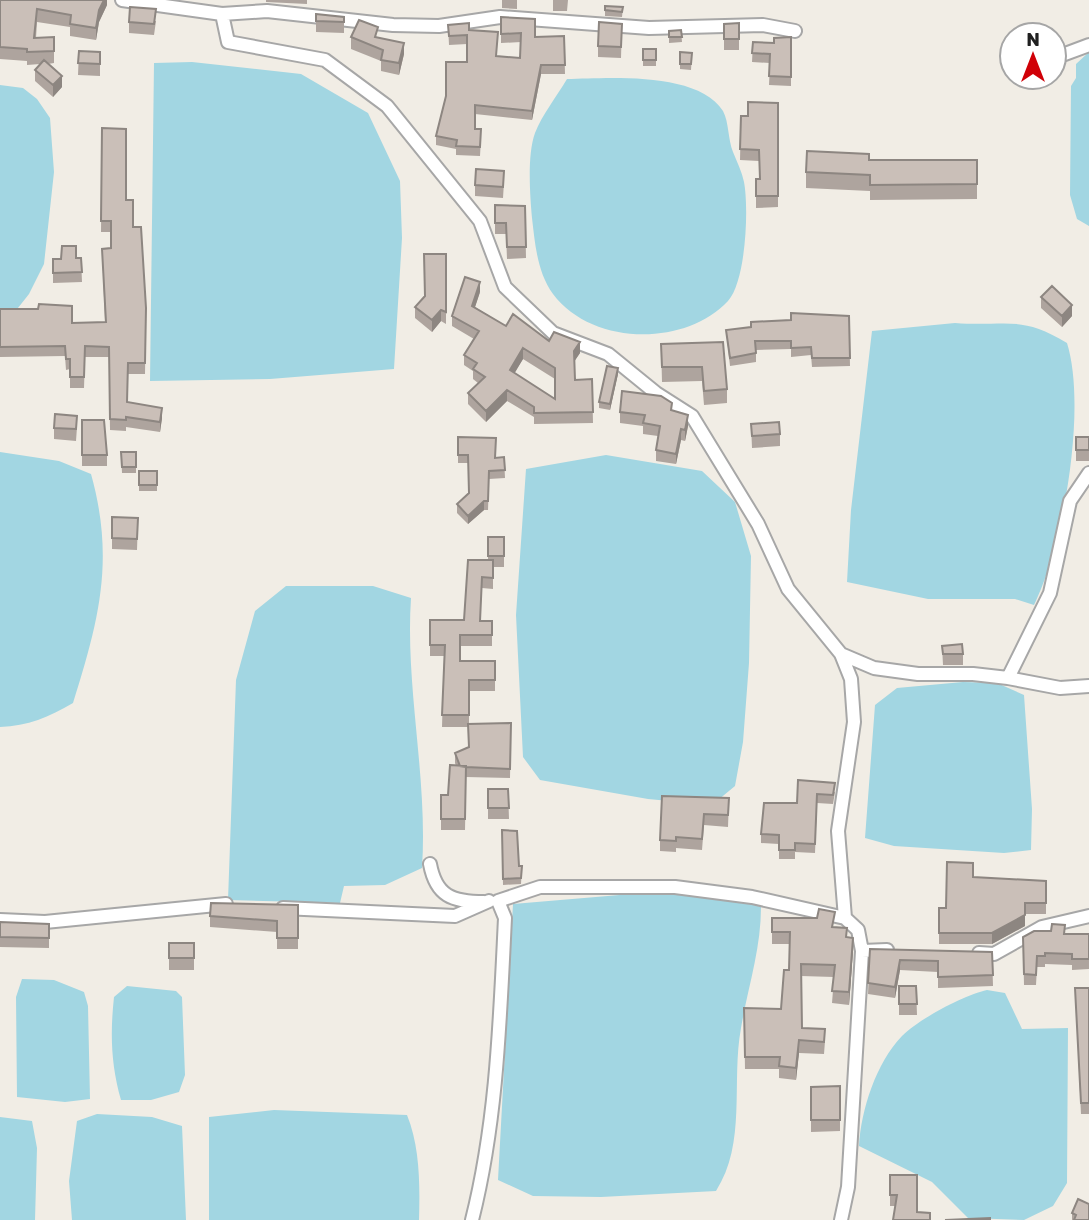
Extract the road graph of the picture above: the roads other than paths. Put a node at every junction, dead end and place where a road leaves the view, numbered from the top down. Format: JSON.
{"nodes":[{"id":1,"x":122,"y":0,"type":"edge"},
{"id":2,"x":201,"y":6,"type":"edge"},
{"id":3,"x":222,"y":14,"type":"junction"},
{"id":4,"x":795,"y":30,"type":"dead end"},
{"id":5,"x":1089,"y":45,"type":"edge"},
{"id":6,"x":1068,"y":53,"type":"edge"},
{"id":7,"x":1089,"y":473,"type":"edge"},
{"id":8,"x":841,"y":654,"type":"junction"},
{"id":9,"x":1008,"y":678,"type":"junction"},
{"id":10,"x":1089,"y":686,"type":"edge"},
{"id":11,"x":430,"y":864,"type":"dead end"},
{"id":12,"x":493,"y":901,"type":"junction"},
{"id":13,"x":234,"y":905,"type":"edge"},
{"id":14,"x":272,"y":907,"type":"edge"},
{"id":15,"x":1089,"y":916,"type":"edge"},
{"id":16,"x":845,"y":918,"type":"junction"},
{"id":17,"x":0,"y":920,"type":"edge"},
{"id":18,"x":902,"y":950,"type":"edge"},
{"id":19,"x":862,"y":951,"type":"junction"},
{"id":20,"x":968,"y":952,"type":"edge"},
{"id":21,"x":472,"y":1220,"type":"edge"},
{"id":22,"x":841,"y":1220,"type":"edge"}],
"edges":[{"from":1,"to":2,"type":"street"},
{"from":2,"to":3,"type":"street"},
{"from":3,"to":4,"type":"street"},
{"from":3,"to":8,"type":"street"},
{"from":5,"to":6,"type":"street"},
{"from":7,"to":9,"type":"street"},
{"from":8,"to":9,"type":"street"},
{"from":8,"to":16,"type":"street"},
{"from":9,"to":10,"type":"street"},
{"from":11,"to":12,"type":"street"},
{"from":12,"to":14,"type":"street"},
{"from":12,"to":16,"type":"street"},
{"from":12,"to":21,"type":"street"},
{"from":13,"to":17,"type":"street"},
{"from":15,"to":20,"type":"street"},
{"from":16,"to":19,"type":"street"},
{"from":18,"to":19,"type":"street"},
{"from":19,"to":22,"type":"street"}]}
